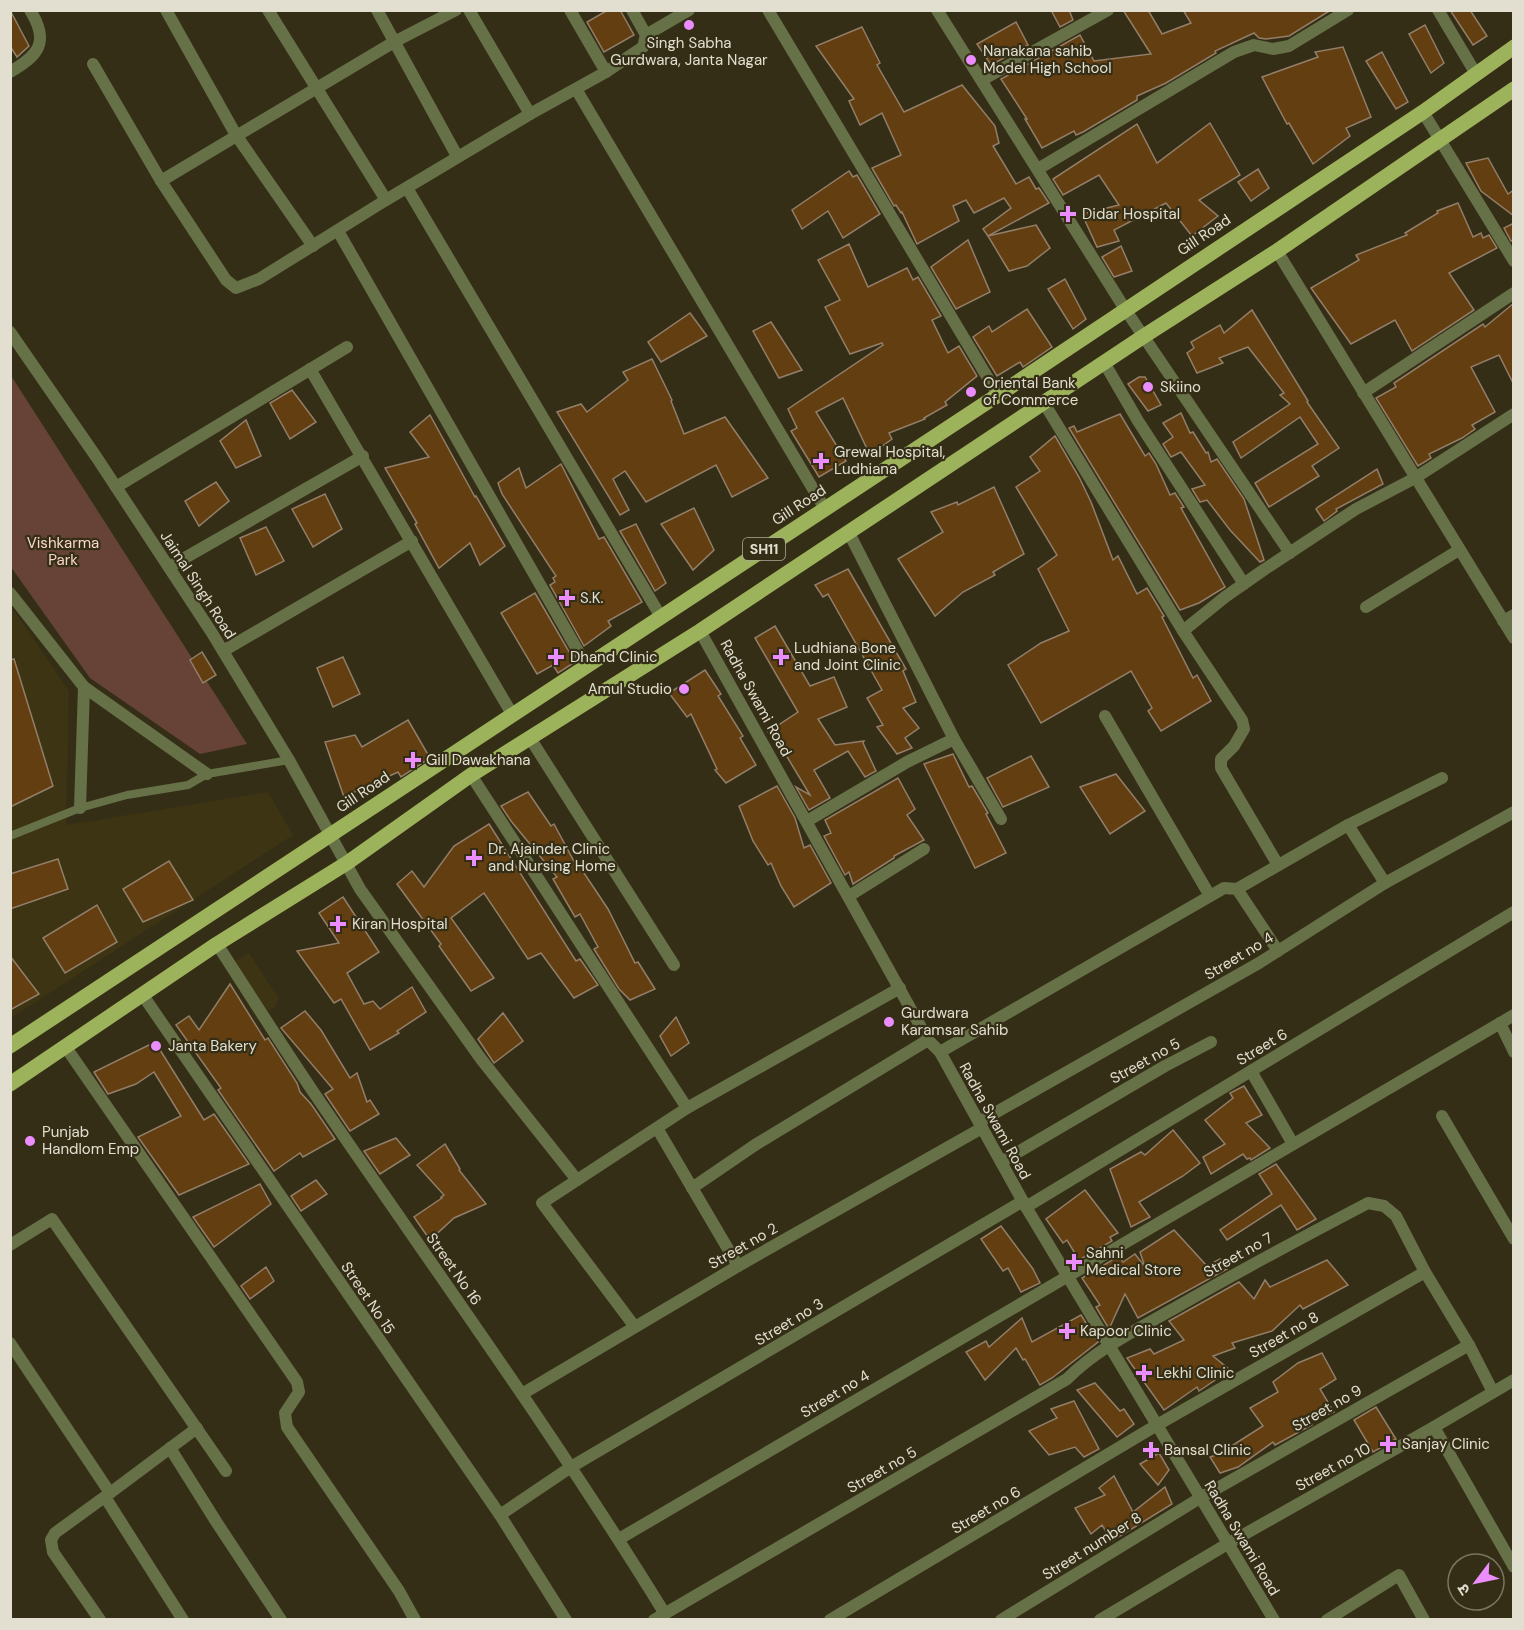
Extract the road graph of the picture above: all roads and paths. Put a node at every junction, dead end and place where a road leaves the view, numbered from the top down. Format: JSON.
{"nodes":[{"id":1,"x":30,"y":10,"type":"edge"},
{"id":2,"x":166,"y":10,"type":"edge"},
{"id":3,"x":268,"y":10,"type":"edge"},
{"id":4,"x":377,"y":10,"type":"edge"},
{"id":5,"x":456,"y":10,"type":"edge"},
{"id":6,"x":469,"y":10,"type":"edge"},
{"id":7,"x":570,"y":10,"type":"edge"},
{"id":8,"x":632,"y":10,"type":"edge"},
{"id":9,"x":689,"y":10,"type":"edge"},
{"id":10,"x":768,"y":10,"type":"edge"},
{"id":11,"x":938,"y":10,"type":"edge"},
{"id":12,"x":1108,"y":10,"type":"edge"},
{"id":13,"x":1348,"y":10,"type":"edge"},
{"id":14,"x":1438,"y":10,"type":"edge"},
{"id":15,"x":646,"y":35,"type":"junction"},
{"id":16,"x":394,"y":42,"type":"junction"},
{"id":17,"x":1514,"y":47,"type":"edge"},
{"id":18,"x":93,"y":64,"type":"dead end"},
{"id":19,"x":10,"y":72,"type":"edge"},
{"id":20,"x":606,"y":72,"type":"junction"},
{"id":21,"x":1476,"y":74,"type":"junction"},
{"id":22,"x":982,"y":80,"type":"junction"},
{"id":23,"x":316,"y":89,"type":"junction"},
{"id":24,"x":576,"y":89,"type":"junction"},
{"id":25,"x":1514,"y":89,"type":"edge"},
{"id":26,"x":1423,"y":112,"type":"junction"},
{"id":27,"x":530,"y":114,"type":"junction"},
{"id":28,"x":236,"y":135,"type":"junction"},
{"id":29,"x":1441,"y":140,"type":"junction"},
{"id":30,"x":457,"y":156,"type":"junction"},
{"id":31,"x":1038,"y":169,"type":"junction"},
{"id":32,"x":161,"y":181,"type":"junction"},
{"id":33,"x":406,"y":188,"type":"junction"},
{"id":34,"x":386,"y":200,"type":"junction"},
{"id":35,"x":338,"y":231,"type":"junction"},
{"id":36,"x":313,"y":246,"type":"junction"},
{"id":37,"x":1277,"y":251,"type":"junction"},
{"id":38,"x":1514,"y":261,"type":"edge"},
{"id":39,"x":1514,"y":293,"type":"edge"},
{"id":40,"x":1125,"y":309,"type":"junction"},
{"id":41,"x":10,"y":332,"type":"edge"},
{"id":42,"x":1144,"y":336,"type":"junction"},
{"id":43,"x":347,"y":347,"type":"dead end"},
{"id":44,"x":1105,"y":364,"type":"junction"},
{"id":45,"x":310,"y":369,"type":"junction"},
{"id":46,"x":1363,"y":393,"type":"junction"},
{"id":47,"x":998,"y":395,"type":"junction"},
{"id":48,"x":1044,"y":403,"type":"junction"},
{"id":49,"x":1514,"y":414,"type":"edge"},
{"id":50,"x":363,"y":456,"type":"junction"},
{"id":51,"x":1415,"y":478,"type":"junction"},
{"id":52,"x":116,"y":488,"type":"junction"},
{"id":53,"x":825,"y":509,"type":"junction"},
{"id":54,"x":849,"y":533,"type":"junction"},
{"id":55,"x":412,"y":541,"type":"junction"},
{"id":56,"x":1459,"y":550,"type":"junction"},
{"id":57,"x":1290,"y":553,"type":"junction"},
{"id":58,"x":169,"y":567,"type":"junction"},
{"id":59,"x":1244,"y":584,"type":"junction"},
{"id":60,"x":10,"y":593,"type":"edge"},
{"id":61,"x":1366,"y":607,"type":"dead end"},
{"id":62,"x":661,"y":618,"type":"junction"},
{"id":63,"x":1508,"y":618,"type":"edge"},
{"id":64,"x":700,"y":631,"type":"junction"},
{"id":65,"x":1184,"y":631,"type":"junction"},
{"id":66,"x":1514,"y":638,"type":"edge"},
{"id":67,"x":223,"y":651,"type":"junction"},
{"id":68,"x":586,"y":665,"type":"junction"},
{"id":69,"x":84,"y":687,"type":"junction"},
{"id":70,"x":512,"y":714,"type":"junction"},
{"id":71,"x":1105,"y":716,"type":"dead end"},
{"id":72,"x":530,"y":738,"type":"junction"},
{"id":73,"x":954,"y":739,"type":"junction"},
{"id":74,"x":289,"y":760,"type":"junction"},
{"id":75,"x":207,"y":774,"type":"junction"},
{"id":76,"x":471,"y":775,"type":"junction"},
{"id":77,"x":1442,"y":778,"type":"dead end"},
{"id":78,"x":80,"y":808,"type":"junction"},
{"id":79,"x":1514,"y":813,"type":"edge"},
{"id":80,"x":1001,"y":819,"type":"dead end"},
{"id":81,"x":807,"y":821,"type":"junction"},
{"id":82,"x":1348,"y":825,"type":"junction"},
{"id":83,"x":10,"y":836,"type":"edge"},
{"id":84,"x":331,"y":836,"type":"junction"},
{"id":85,"x":924,"y":849,"type":"dead end"},
{"id":86,"x":347,"y":863,"type":"junction"},
{"id":87,"x":1278,"y":866,"type":"junction"},
{"id":88,"x":1385,"y":883,"type":"junction"},
{"id":89,"x":1237,"y":889,"type":"junction"},
{"id":90,"x":849,"y":896,"type":"junction"},
{"id":91,"x":1210,"y":896,"type":"junction"},
{"id":92,"x":1514,"y":912,"type":"edge"},
{"id":93,"x":217,"y":944,"type":"junction"},
{"id":94,"x":1278,"y":951,"type":"junction"},
{"id":95,"x":674,"y":965,"type":"dead end"},
{"id":96,"x":900,"y":988,"type":"junction"},
{"id":97,"x":142,"y":994,"type":"junction"},
{"id":98,"x":1514,"y":1015,"type":"edge"},
{"id":99,"x":1500,"y":1023,"type":"junction"},
{"id":100,"x":928,"y":1040,"type":"junction"},
{"id":101,"x":1211,"y":1042,"type":"dead end"},
{"id":102,"x":10,"y":1046,"type":"edge"},
{"id":103,"x":65,"y":1046,"type":"junction"},
{"id":104,"x":940,"y":1052,"type":"junction"},
{"id":105,"x":1514,"y":1052,"type":"edge"},
{"id":106,"x":1251,"y":1071,"type":"junction"},
{"id":107,"x":10,"y":1083,"type":"edge"},
{"id":108,"x":687,"y":1108,"type":"junction"},
{"id":109,"x":1442,"y":1116,"type":"dead end"},
{"id":110,"x":981,"y":1125,"type":"junction"},
{"id":111,"x":657,"y":1128,"type":"junction"},
{"id":112,"x":1293,"y":1144,"type":"junction"},
{"id":113,"x":1001,"y":1162,"type":"junction"},
{"id":114,"x":577,"y":1180,"type":"junction"},
{"id":115,"x":692,"y":1188,"type":"junction"},
{"id":116,"x":1024,"y":1204,"type":"junction"},
{"id":117,"x":1514,"y":1239,"type":"edge"},
{"id":118,"x":10,"y":1245,"type":"edge"},
{"id":119,"x":738,"y":1266,"type":"junction"},
{"id":120,"x":1425,"y":1272,"type":"junction"},
{"id":121,"x":1068,"y":1277,"type":"junction"},
{"id":122,"x":635,"y":1327,"type":"junction"},
{"id":123,"x":10,"y":1343,"type":"edge"},
{"id":124,"x":1110,"y":1345,"type":"junction"},
{"id":125,"x":1469,"y":1345,"type":"junction"},
{"id":126,"x":1514,"y":1380,"type":"edge"},
{"id":127,"x":1493,"y":1392,"type":"junction"},
{"id":128,"x":522,"y":1394,"type":"junction"},
{"id":129,"x":1157,"y":1425,"type":"junction"},
{"id":130,"x":1434,"y":1427,"type":"junction"},
{"id":131,"x":196,"y":1428,"type":"junction"},
{"id":132,"x":170,"y":1448,"type":"junction"},
{"id":133,"x":572,"y":1467,"type":"junction"},
{"id":134,"x":226,"y":1472,"type":"dead end"},
{"id":135,"x":107,"y":1495,"type":"junction"},
{"id":136,"x":1200,"y":1498,"type":"junction"},
{"id":137,"x":500,"y":1515,"type":"junction"},
{"id":138,"x":619,"y":1539,"type":"junction"},
{"id":139,"x":1229,"y":1543,"type":"junction"},
{"id":140,"x":1514,"y":1567,"type":"edge"},
{"id":141,"x":659,"y":1617,"type":"edge"},
{"id":142,"x":100,"y":1620,"type":"edge"},
{"id":143,"x":183,"y":1620,"type":"edge"},
{"id":144,"x":280,"y":1620,"type":"edge"},
{"id":145,"x":415,"y":1620,"type":"edge"},
{"id":146,"x":566,"y":1620,"type":"edge"},
{"id":147,"x":830,"y":1620,"type":"edge"},
{"id":148,"x":1001,"y":1620,"type":"edge"},
{"id":149,"x":1100,"y":1620,"type":"edge"},
{"id":150,"x":1274,"y":1620,"type":"edge"},
{"id":151,"x":1327,"y":1620,"type":"edge"},
{"id":152,"x":1424,"y":1620,"type":"edge"}],
"edges":[{"from":1,"to":19,"type":"street"},
{"from":2,"to":28,"type":"street"},
{"from":3,"to":23,"type":"street"},
{"from":4,"to":16,"type":"street"},
{"from":5,"to":16,"type":"street"},
{"from":6,"to":27,"type":"street"},
{"from":7,"to":20,"type":"street"},
{"from":8,"to":15,"type":"street"},
{"from":9,"to":15,"type":"street"},
{"from":10,"to":47,"type":"street"},
{"from":11,"to":22,"type":"street"},
{"from":12,"to":22,"type":"street"},
{"from":13,"to":31,"type":"street"},
{"from":14,"to":21,"type":"street"},
{"from":15,"to":20,"type":"street"},
{"from":16,"to":23,"type":"street"},
{"from":16,"to":30,"type":"street"},
{"from":17,"to":21,"type":"main road","name":"Gill Road","number":"SH11"},
{"from":18,"to":32,"type":"street"},
{"from":20,"to":24,"type":"street"},
{"from":21,"to":26,"type":"main road","name":"Gill Road","number":"SH11"},
{"from":22,"to":31,"type":"street"},
{"from":23,"to":28,"type":"street"},
{"from":23,"to":34,"type":"street"},
{"from":24,"to":27,"type":"street"},
{"from":24,"to":53,"type":"street"},
{"from":25,"to":29,"type":"main road","number":"SH11"},
{"from":26,"to":29,"type":"street"},
{"from":26,"to":40,"type":"main road","name":"Gill Road","number":"SH11"},
{"from":27,"to":30,"type":"street"},
{"from":28,"to":32,"type":"street"},
{"from":28,"to":36,"type":"street"},
{"from":29,"to":37,"type":"main road","number":"SH11"},
{"from":29,"to":38,"type":"street"},
{"from":30,"to":33,"type":"street"},
{"from":31,"to":40,"type":"street"},
{"from":32,"to":36,"type":"street"},
{"from":33,"to":34,"type":"street"},
{"from":33,"to":62,"type":"street"},
{"from":34,"to":35,"type":"street"},
{"from":35,"to":36,"type":"street"},
{"from":35,"to":68,"type":"street"},
{"from":37,"to":42,"type":"main road","number":"SH11"},
{"from":37,"to":46,"type":"street"},
{"from":39,"to":46,"type":"street"},
{"from":40,"to":42,"type":"street"},
{"from":40,"to":47,"type":"main road","name":"Gill Road","number":"SH11"},
{"from":41,"to":52,"type":"street","name":"Jaimal Singh Road"},
{"from":42,"to":44,"type":"main road","number":"SH11"},
{"from":42,"to":57,"type":"street"},
{"from":43,"to":45,"type":"street"},
{"from":44,"to":48,"type":"main road","number":"SH11"},
{"from":44,"to":59,"type":"street"},
{"from":45,"to":50,"type":"street"},
{"from":45,"to":52,"type":"street"},
{"from":46,"to":51,"type":"street"},
{"from":47,"to":53,"type":"main road","name":"Gill Road","number":"SH11"},
{"from":48,"to":54,"type":"main road","number":"SH11"},
{"from":48,"to":65,"type":"street"},
{"from":49,"to":51,"type":"street"},
{"from":50,"to":55,"type":"street"},
{"from":50,"to":58,"type":"street"},
{"from":51,"to":56,"type":"street"},
{"from":51,"to":57,"type":"street"},
{"from":52,"to":58,"type":"street","name":"Jaimal Singh Road"},
{"from":53,"to":62,"type":"main road","name":"Gill Road","number":"SH11"},
{"from":54,"to":64,"type":"main road","number":"SH11"},
{"from":54,"to":73,"type":"street"},
{"from":55,"to":67,"type":"street"},
{"from":55,"to":70,"type":"street"},
{"from":56,"to":61,"type":"street"},
{"from":56,"to":63,"type":"street"},
{"from":57,"to":59,"type":"street"},
{"from":58,"to":67,"type":"street","name":"Jaimal Singh Road"},
{"from":59,"to":65,"type":"street"},
{"from":60,"to":69,"type":"street"},
{"from":62,"to":68,"type":"main road","name":"Gill Road","number":"SH11"},
{"from":63,"to":66,"type":"street"},
{"from":64,"to":72,"type":"main road","number":"SH11"},
{"from":64,"to":81,"type":"street","name":"Radha Swami Road"},
{"from":65,"to":87,"type":"street"},
{"from":67,"to":74,"type":"street","name":"Jaimal Singh Road"},
{"from":68,"to":70,"type":"main road","name":"Gill Road","number":"SH11"},
{"from":69,"to":75,"type":"street"},
{"from":69,"to":78,"type":"street"},
{"from":70,"to":84,"type":"main road","name":"Gill Road","number":"SH11"},
{"from":71,"to":91,"type":"street"},
{"from":72,"to":76,"type":"main road","number":"SH11"},
{"from":72,"to":95,"type":"street"},
{"from":73,"to":80,"type":"street"},
{"from":73,"to":81,"type":"street"},
{"from":74,"to":75,"type":"lane"},
{"from":74,"to":84,"type":"street","name":"Jaimal Singh Road"},
{"from":75,"to":78,"type":"lane"},
{"from":76,"to":86,"type":"main road","number":"SH11"},
{"from":76,"to":108,"type":"street"},
{"from":77,"to":82,"type":"street"},
{"from":78,"to":83,"type":"lane"},
{"from":79,"to":88,"type":"street","name":"Street no 4"},
{"from":81,"to":90,"type":"street","name":"Radha Swami Road"},
{"from":82,"to":87,"type":"street"},
{"from":82,"to":88,"type":"street"},
{"from":84,"to":86,"type":"street","name":"Jaimal Singh Road"},
{"from":84,"to":102,"type":"main road","name":"Gill Road","number":"SH11"},
{"from":85,"to":90,"type":"street"},
{"from":86,"to":93,"type":"main road","number":"SH11"},
{"from":86,"to":114,"type":"street","name":"Jaimal Singh Road"},
{"from":87,"to":89,"type":"street"},
{"from":88,"to":94,"type":"street","name":"Street no 4"},
{"from":89,"to":91,"type":"street"},
{"from":89,"to":94,"type":"street"},
{"from":90,"to":96,"type":"street","name":"Radha Swami Road"},
{"from":91,"to":104,"type":"street"},
{"from":92,"to":106,"type":"street","name":"Street 6"},
{"from":93,"to":97,"type":"main road","number":"SH11"},
{"from":93,"to":128,"type":"street","name":"Street No 16"},
{"from":94,"to":110,"type":"street","name":"Street no 4"},
{"from":96,"to":100,"type":"street","name":"Radha Swami Road"},
{"from":96,"to":108,"type":"street"},
{"from":97,"to":103,"type":"main road","number":"SH11"},
{"from":97,"to":137,"type":"street","name":"Street No 15"},
{"from":98,"to":99,"type":"street","name":"Street no 4"},
{"from":99,"to":105,"type":"street"},
{"from":99,"to":112,"type":"street","name":"Street no 4"},
{"from":100,"to":104,"type":"street","name":"Radha Swami Road"},
{"from":100,"to":115,"type":"street"},
{"from":101,"to":113,"type":"street","name":"Street no 5"},
{"from":103,"to":107,"type":"main road","number":"SH11"},
{"from":103,"to":145,"type":"street"},
{"from":104,"to":110,"type":"street","name":"Radha Swami Road"},
{"from":106,"to":112,"type":"street"},
{"from":106,"to":116,"type":"street","name":"Street 6"},
{"from":108,"to":111,"type":"street"},
{"from":109,"to":117,"type":"street"},
{"from":110,"to":113,"type":"street","name":"Radha Swami Road"},
{"from":110,"to":119,"type":"street","name":"Street no 2"},
{"from":111,"to":114,"type":"street"},
{"from":111,"to":115,"type":"street"},
{"from":112,"to":121,"type":"street","name":"Street no 4"},
{"from":113,"to":116,"type":"street","name":"Radha Swami Road"},
{"from":114,"to":122,"type":"street"},
{"from":115,"to":119,"type":"street"},
{"from":116,"to":121,"type":"street","name":"Radha Swami Road"},
{"from":116,"to":133,"type":"street","name":"Street no 3"},
{"from":118,"to":131,"type":"street"},
{"from":119,"to":122,"type":"street","name":"Street no 2"},
{"from":120,"to":124,"type":"street","name":"Street no 7"},
{"from":120,"to":125,"type":"street"},
{"from":120,"to":129,"type":"street","name":"Street no 8"},
{"from":121,"to":124,"type":"street","name":"Radha Swami Road"},
{"from":121,"to":138,"type":"street","name":"Street no 4"},
{"from":122,"to":128,"type":"street","name":"Street no 2"},
{"from":123,"to":135,"type":"street"},
{"from":124,"to":129,"type":"street","name":"Radha Swami Road"},
{"from":124,"to":141,"type":"street","name":"Street no 5"},
{"from":125,"to":127,"type":"street"},
{"from":125,"to":136,"type":"street","name":"Street no 9"},
{"from":126,"to":127,"type":"street","name":"Street no 10"},
{"from":127,"to":130,"type":"street","name":"Street no 10"},
{"from":128,"to":133,"type":"street","name":"Street No 16"},
{"from":129,"to":136,"type":"street","name":"Radha Swami Road"},
{"from":129,"to":147,"type":"street","name":"Street no 6"},
{"from":130,"to":139,"type":"street","name":"Street no 10"},
{"from":130,"to":140,"type":"street"},
{"from":131,"to":132,"type":"street"},
{"from":131,"to":134,"type":"street"},
{"from":132,"to":135,"type":"street"},
{"from":132,"to":144,"type":"street"},
{"from":133,"to":137,"type":"street","name":"Street no 3"},
{"from":133,"to":138,"type":"street","name":"Street No 16"},
{"from":135,"to":142,"type":"street"},
{"from":135,"to":143,"type":"street"},
{"from":136,"to":139,"type":"street","name":"Radha Swami Road"},
{"from":136,"to":148,"type":"street","name":"Street number 8"},
{"from":137,"to":146,"type":"street","name":"Street No 15"},
{"from":138,"to":141,"type":"street","name":"Street No 16"},
{"from":139,"to":149,"type":"street"},
{"from":139,"to":150,"type":"street","name":"Radha Swami Road"},
{"from":151,"to":152,"type":"street"}]}
